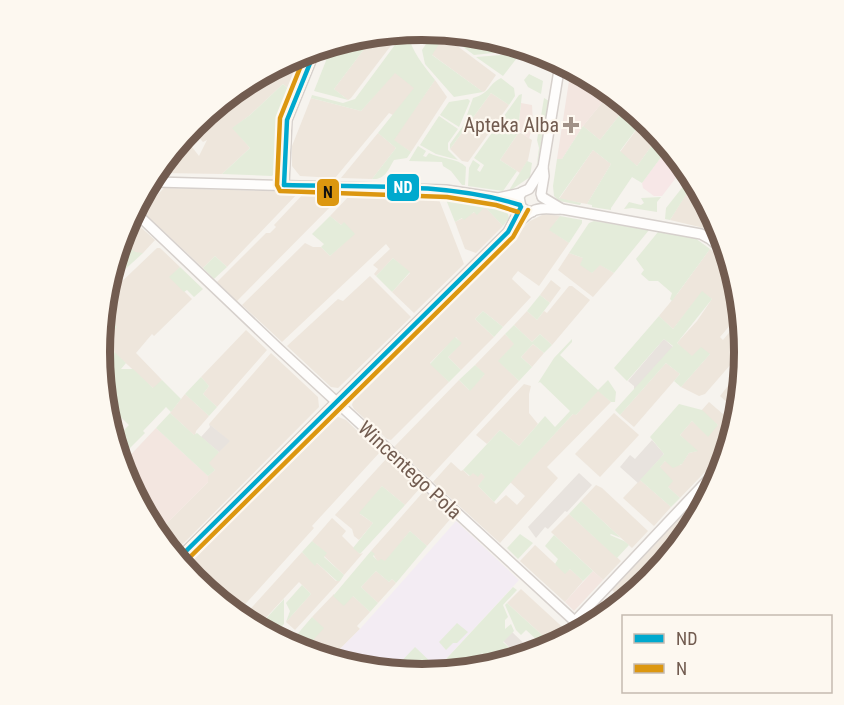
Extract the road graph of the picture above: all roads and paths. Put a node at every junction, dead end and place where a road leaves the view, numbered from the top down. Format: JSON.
{"nodes":[{"id":1,"x":311,"y":61,"type":"edge"},
{"id":2,"x":559,"y":72,"type":"edge"},
{"id":3,"x":543,"y":166,"type":"junction"},
{"id":4,"x":161,"y":182,"type":"edge"},
{"id":5,"x":284,"y":185,"type":"junction"},
{"id":6,"x":525,"y":191,"type":"junction"},
{"id":7,"x":541,"y":196,"type":"junction"},
{"id":8,"x":498,"y":198,"type":"junction"},
{"id":9,"x":520,"y":206,"type":"junction"},
{"id":10,"x":562,"y":208,"type":"junction"},
{"id":11,"x":534,"y":211,"type":"junction"},
{"id":12,"x":141,"y":218,"type":"edge"},
{"id":13,"x":508,"y":232,"type":"junction"},
{"id":14,"x":712,"y":238,"type":"edge"},
{"id":15,"x":336,"y":402,"type":"junction"},
{"id":16,"x":705,"y":484,"type":"edge"},
{"id":17,"x":183,"y":554,"type":"edge"},
{"id":18,"x":580,"y":622,"type":"edge"},
{"id":19,"x":578,"y":624,"type":"edge"}],
"edges":[{"from":1,"to":5,"type":"street"},
{"from":2,"to":3,"type":"street"},
{"from":3,"to":6,"type":"street"},
{"from":3,"to":7,"type":"street"},
{"from":4,"to":5,"type":"street"},
{"from":5,"to":8,"type":"street"},
{"from":6,"to":7,"type":"street"},
{"from":6,"to":8,"type":"street"},
{"from":6,"to":9,"type":"street"},
{"from":7,"to":10,"type":"street"},
{"from":7,"to":11,"type":"street"},
{"from":8,"to":9,"type":"street"},
{"from":9,"to":11,"type":"street"},
{"from":9,"to":13,"type":"street"},
{"from":10,"to":11,"type":"street"},
{"from":10,"to":14,"type":"street"},
{"from":11,"to":13,"type":"street"},
{"from":12,"to":15,"type":"street","name":"Wincentego Pola"},
{"from":13,"to":15,"type":"street"},
{"from":15,"to":17,"type":"street"},
{"from":15,"to":19,"type":"street","name":"Wincentego Pola"},
{"from":16,"to":18,"type":"street"}]}
